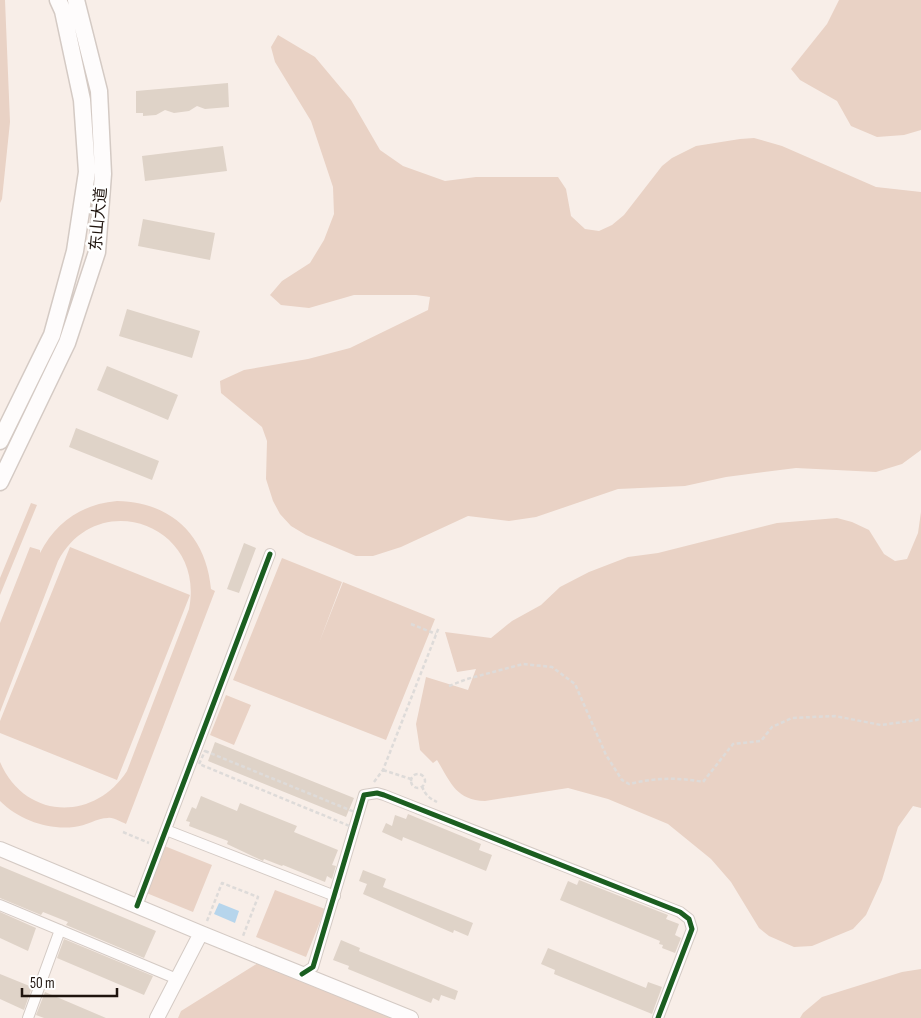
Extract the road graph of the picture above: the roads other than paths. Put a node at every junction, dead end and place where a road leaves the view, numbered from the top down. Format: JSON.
{"nodes":[{"id":1,"x":58,"y":0,"type":"edge"},
{"id":2,"x":76,"y":0,"type":"edge"},
{"id":3,"x":0,"y":442,"type":"edge"},
{"id":4,"x":0,"y":482,"type":"edge"},
{"id":5,"x":270,"y":554,"type":"dead end"},
{"id":6,"x":166,"y":830,"type":"junction"},
{"id":7,"x":0,"y":849,"type":"edge"},
{"id":8,"x":335,"y":896,"type":"junction"},
{"id":9,"x":0,"y":905,"type":"edge"},
{"id":10,"x":137,"y":906,"type":"junction"},
{"id":11,"x":204,"y":928,"type":"junction"},
{"id":12,"x":60,"y":930,"type":"junction"},
{"id":13,"x":302,"y":974,"type":"junction"},
{"id":14,"x":177,"y":979,"type":"junction"},
{"id":15,"x":28,"y":1018,"type":"edge"},
{"id":16,"x":156,"y":1018,"type":"edge"},
{"id":17,"x":411,"y":1018,"type":"edge"},
{"id":18,"x":658,"y":1018,"type":"edge"}],
"edges":[{"from":1,"to":3,"type":"main road","name":"东山大道"},
{"from":2,"to":4,"type":"main road","name":"东山大道"},
{"from":5,"to":6,"type":"street"},
{"from":6,"to":8,"type":"street"},
{"from":6,"to":10,"type":"street"},
{"from":7,"to":10,"type":"street"},
{"from":8,"to":13,"type":"street"},
{"from":8,"to":18,"type":"street"},
{"from":9,"to":12,"type":"street"},
{"from":10,"to":11,"type":"street"},
{"from":11,"to":13,"type":"street"},
{"from":11,"to":14,"type":"street"},
{"from":12,"to":14,"type":"street"},
{"from":12,"to":15,"type":"street"},
{"from":13,"to":17,"type":"street"},
{"from":14,"to":16,"type":"street"}]}
